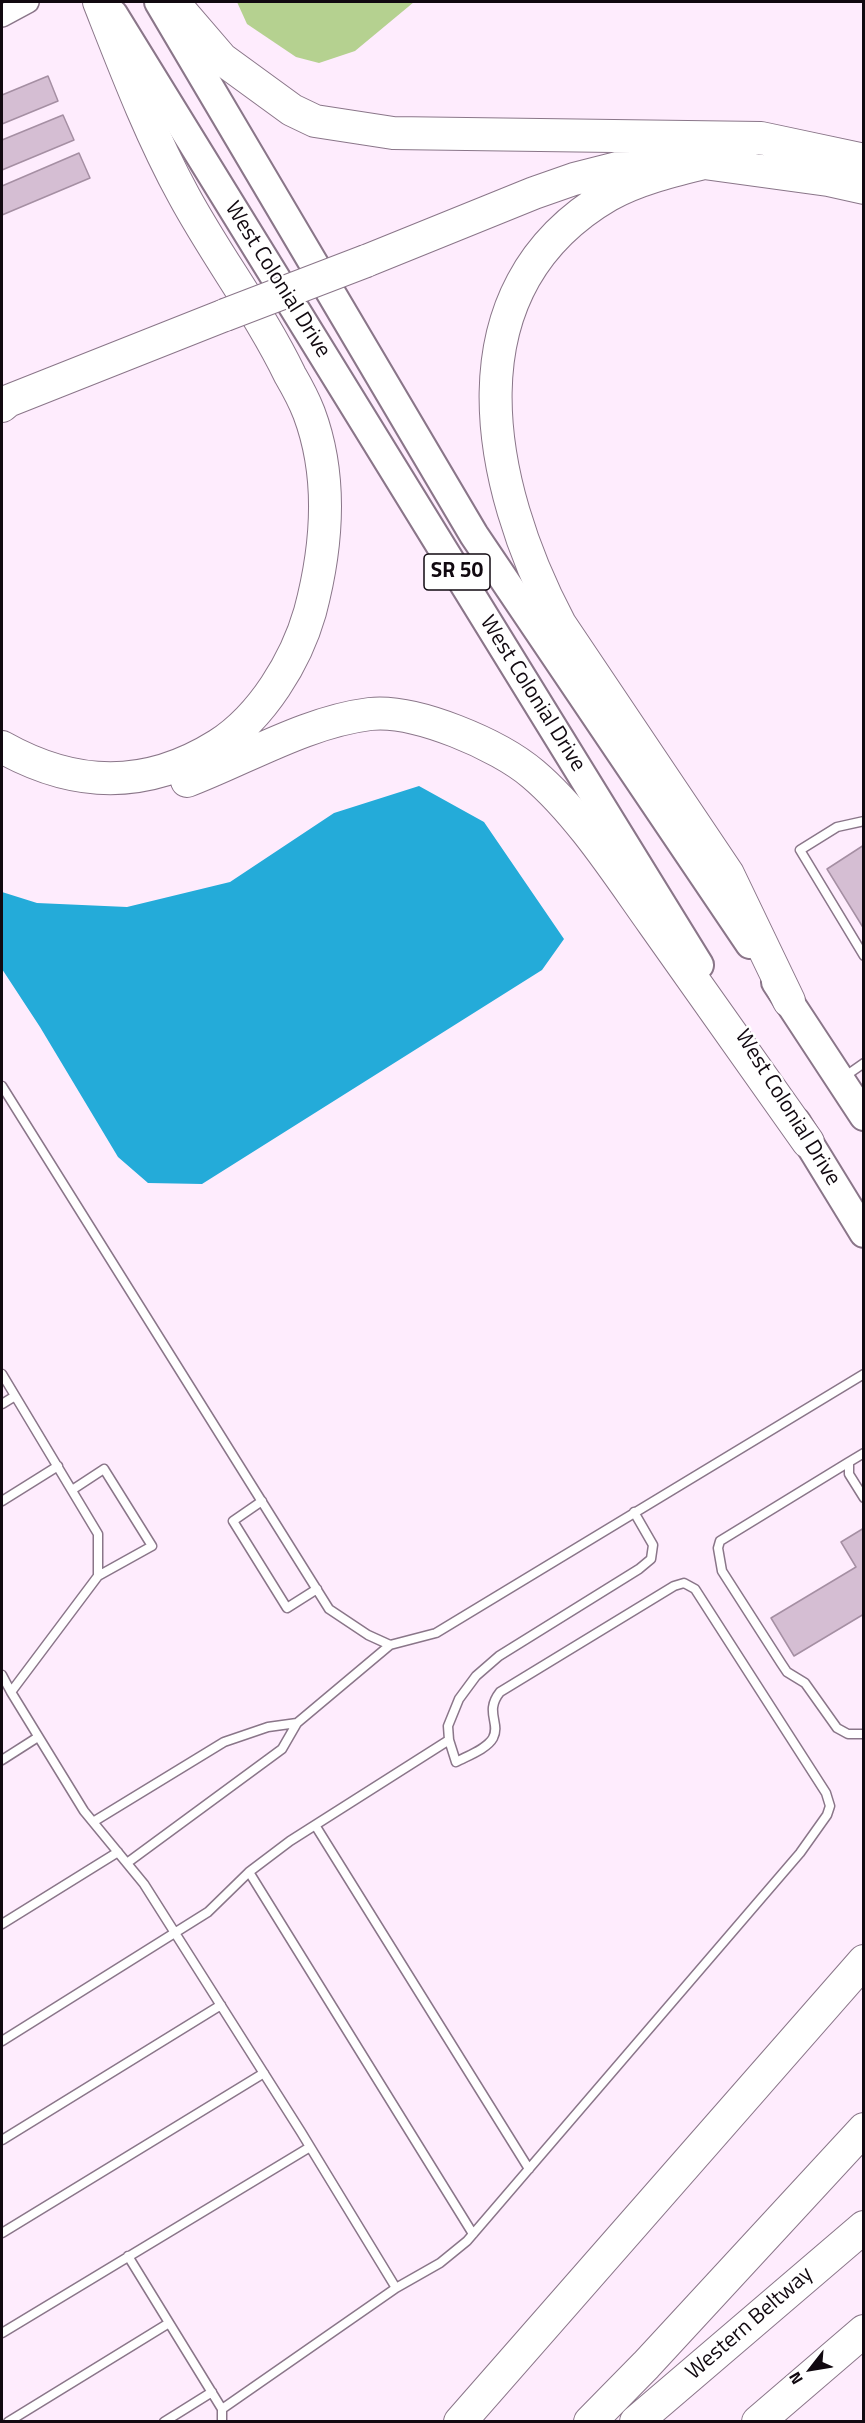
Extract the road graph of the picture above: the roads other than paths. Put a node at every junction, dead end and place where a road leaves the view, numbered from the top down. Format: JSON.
{"nodes":[{"id":1,"x":28,"y":2,"type":"edge"},
{"id":2,"x":99,"y":2,"type":"edge"},
{"id":3,"x":106,"y":2,"type":"edge"},
{"id":4,"x":159,"y":2,"type":"edge"},
{"id":5,"x":173,"y":2,"type":"edge"},
{"id":6,"x":2,"y":16,"type":"edge"},
{"id":7,"x":653,"y":138,"type":"junction"},
{"id":8,"x":864,"y":160,"type":"edge"},
{"id":9,"x":704,"y":163,"type":"junction"},
{"id":10,"x":864,"y":188,"type":"edge"},
{"id":11,"x":362,"y":253,"type":"junction"},
{"id":12,"x":221,"y":308,"type":"junction"},
{"id":13,"x":2,"y":387,"type":"edge"},
{"id":14,"x":2,"y":406,"type":"edge"},
{"id":15,"x":2,"y":747,"type":"edge"},
{"id":16,"x":2,"y":765,"type":"edge"},
{"id":17,"x":864,"y":821,"type":"edge"},
{"id":18,"x":864,"y":956,"type":"edge"},
{"id":19,"x":789,"y":1001,"type":"junction"},
{"id":20,"x":864,"y":1063,"type":"edge"},
{"id":21,"x":840,"y":1080,"type":"junction"},
{"id":22,"x":2,"y":1086,"type":"edge"},
{"id":23,"x":864,"y":1116,"type":"edge"},
{"id":24,"x":808,"y":1142,"type":"junction"},
{"id":25,"x":864,"y":1209,"type":"edge"},
{"id":26,"x":864,"y":1233,"type":"edge"},
{"id":27,"x":2,"y":1374,"type":"edge"},
{"id":28,"x":864,"y":1374,"type":"edge"},
{"id":29,"x":15,"y":1396,"type":"junction"},
{"id":30,"x":2,"y":1404,"type":"edge"},
{"id":31,"x":864,"y":1453,"type":"edge"},
{"id":32,"x":849,"y":1462,"type":"junction"},
{"id":33,"x":58,"y":1466,"type":"junction"},
{"id":34,"x":72,"y":1490,"type":"junction"},
{"id":35,"x":864,"y":1498,"type":"edge"},
{"id":36,"x":2,"y":1501,"type":"edge"},
{"id":37,"x":262,"y":1502,"type":"junction"},
{"id":38,"x":634,"y":1512,"type":"junction"},
{"id":39,"x":98,"y":1576,"type":"junction"},
{"id":40,"x":317,"y":1589,"type":"junction"},
{"id":41,"x":390,"y":1645,"type":"junction"},
{"id":42,"x":2,"y":1675,"type":"edge"},
{"id":43,"x":11,"y":1692,"type":"junction"},
{"id":44,"x":297,"y":1723,"type":"junction"},
{"id":45,"x":864,"y":1734,"type":"edge"},
{"id":46,"x":39,"y":1737,"type":"junction"},
{"id":47,"x":449,"y":1740,"type":"junction"},
{"id":48,"x":2,"y":1760,"type":"edge"},
{"id":49,"x":93,"y":1822,"type":"junction"},
{"id":50,"x":315,"y":1825,"type":"junction"},
{"id":51,"x":118,"y":1852,"type":"junction"},
{"id":52,"x":127,"y":1863,"type":"junction"},
{"id":53,"x":249,"y":1872,"type":"junction"},
{"id":54,"x":2,"y":1924,"type":"edge"},
{"id":55,"x":176,"y":1934,"type":"junction"},
{"id":56,"x":864,"y":1961,"type":"edge"},
{"id":57,"x":221,"y":2005,"type":"junction"},
{"id":58,"x":2,"y":2041,"type":"edge"},
{"id":59,"x":264,"y":2073,"type":"junction"},
{"id":60,"x":864,"y":2129,"type":"edge"},
{"id":61,"x":2,"y":2140,"type":"edge"},
{"id":62,"x":310,"y":2147,"type":"junction"},
{"id":63,"x":529,"y":2169,"type":"junction"},
{"id":64,"x":864,"y":2227,"type":"edge"},
{"id":65,"x":2,"y":2233,"type":"edge"},
{"id":66,"x":473,"y":2234,"type":"junction"},
{"id":67,"x":128,"y":2256,"type":"junction"},
{"id":68,"x":396,"y":2288,"type":"junction"},
{"id":69,"x":169,"y":2323,"type":"junction"},
{"id":70,"x":864,"y":2331,"type":"edge"},
{"id":71,"x":2,"y":2332,"type":"edge"},
{"id":72,"x":864,"y":2342,"type":"edge"},
{"id":73,"x":829,"y":2361,"type":"junction"},
{"id":74,"x":212,"y":2392,"type":"junction"},
{"id":75,"x":222,"y":2409,"type":"junction"},
{"id":76,"x":8,"y":2421,"type":"edge"},
{"id":77,"x":164,"y":2421,"type":"edge"},
{"id":78,"x":222,"y":2421,"type":"edge"},
{"id":79,"x":460,"y":2421,"type":"edge"},
{"id":80,"x":590,"y":2421,"type":"edge"},
{"id":81,"x":636,"y":2421,"type":"edge"},
{"id":82,"x":758,"y":2421,"type":"edge"}],
"edges":[{"from":1,"to":6,"type":"street"},
{"from":2,"to":15,"type":"highway"},
{"from":3,"to":24,"type":"highway","name":"West Colonial Drive","number":"SR 50"},
{"from":4,"to":19,"type":"highway","name":"West Colonial Drive","number":"SR 50"},
{"from":5,"to":7,"type":"highway"},
{"from":7,"to":8,"type":"highway"},
{"from":7,"to":11,"type":"highway"},
{"from":9,"to":10,"type":"highway"},
{"from":9,"to":11,"type":"highway"},
{"from":9,"to":19,"type":"highway"},
{"from":11,"to":12,"type":"highway"},
{"from":12,"to":13,"type":"highway"},
{"from":12,"to":14,"type":"highway"},
{"from":16,"to":24,"type":"highway"},
{"from":17,"to":18,"type":"lane"},
{"from":19,"to":21,"type":"highway","name":"West Colonial Drive","number":"SR 50"},
{"from":20,"to":21,"type":"lane"},
{"from":21,"to":23,"type":"highway","name":"West Colonial Drive","number":"SR 50"},
{"from":22,"to":37,"type":"lane"},
{"from":24,"to":25,"type":"highway"},
{"from":24,"to":26,"type":"highway","name":"West Colonial Drive","number":"SR 50"},
{"from":27,"to":29,"type":"lane"},
{"from":28,"to":38,"type":"lane"},
{"from":29,"to":30,"type":"lane"},
{"from":29,"to":33,"type":"lane"},
{"from":31,"to":32,"type":"lane"},
{"from":32,"to":35,"type":"lane"},
{"from":32,"to":45,"type":"lane"},
{"from":33,"to":34,"type":"lane"},
{"from":33,"to":36,"type":"lane"},
{"from":34,"to":39,"type":"lane"},
{"from":34,"to":39,"type":"lane"},
{"from":37,"to":40,"type":"lane"},
{"from":37,"to":40,"type":"lane"},
{"from":38,"to":41,"type":"lane"},
{"from":38,"to":47,"type":"lane"},
{"from":39,"to":43,"type":"lane"},
{"from":40,"to":41,"type":"lane"},
{"from":41,"to":44,"type":"lane"},
{"from":42,"to":43,"type":"lane"},
{"from":43,"to":46,"type":"lane"},
{"from":44,"to":49,"type":"lane"},
{"from":44,"to":52,"type":"lane"},
{"from":46,"to":48,"type":"lane"},
{"from":46,"to":49,"type":"lane"},
{"from":47,"to":50,"type":"lane"},
{"from":47,"to":63,"type":"lane"},
{"from":49,"to":51,"type":"lane"},
{"from":50,"to":53,"type":"lane"},
{"from":50,"to":63,"type":"lane"},
{"from":51,"to":52,"type":"lane"},
{"from":51,"to":54,"type":"lane"},
{"from":52,"to":55,"type":"lane"},
{"from":53,"to":55,"type":"lane"},
{"from":53,"to":66,"type":"lane"},
{"from":55,"to":57,"type":"lane"},
{"from":55,"to":58,"type":"lane"},
{"from":56,"to":79,"type":"highway"},
{"from":57,"to":59,"type":"lane"},
{"from":57,"to":61,"type":"lane"},
{"from":59,"to":62,"type":"lane"},
{"from":59,"to":65,"type":"lane"},
{"from":60,"to":80,"type":"highway"},
{"from":62,"to":67,"type":"lane"},
{"from":62,"to":68,"type":"lane"},
{"from":63,"to":66,"type":"lane"},
{"from":64,"to":81,"type":"highway","name":"Western Beltway"},
{"from":66,"to":68,"type":"lane"},
{"from":67,"to":69,"type":"lane"},
{"from":67,"to":71,"type":"lane"},
{"from":68,"to":75,"type":"lane"},
{"from":69,"to":74,"type":"lane"},
{"from":69,"to":76,"type":"lane"},
{"from":70,"to":73,"type":"highway"},
{"from":72,"to":73,"type":"highway"},
{"from":73,"to":82,"type":"highway"},
{"from":74,"to":75,"type":"lane"},
{"from":74,"to":77,"type":"lane"},
{"from":75,"to":78,"type":"lane"}]}
